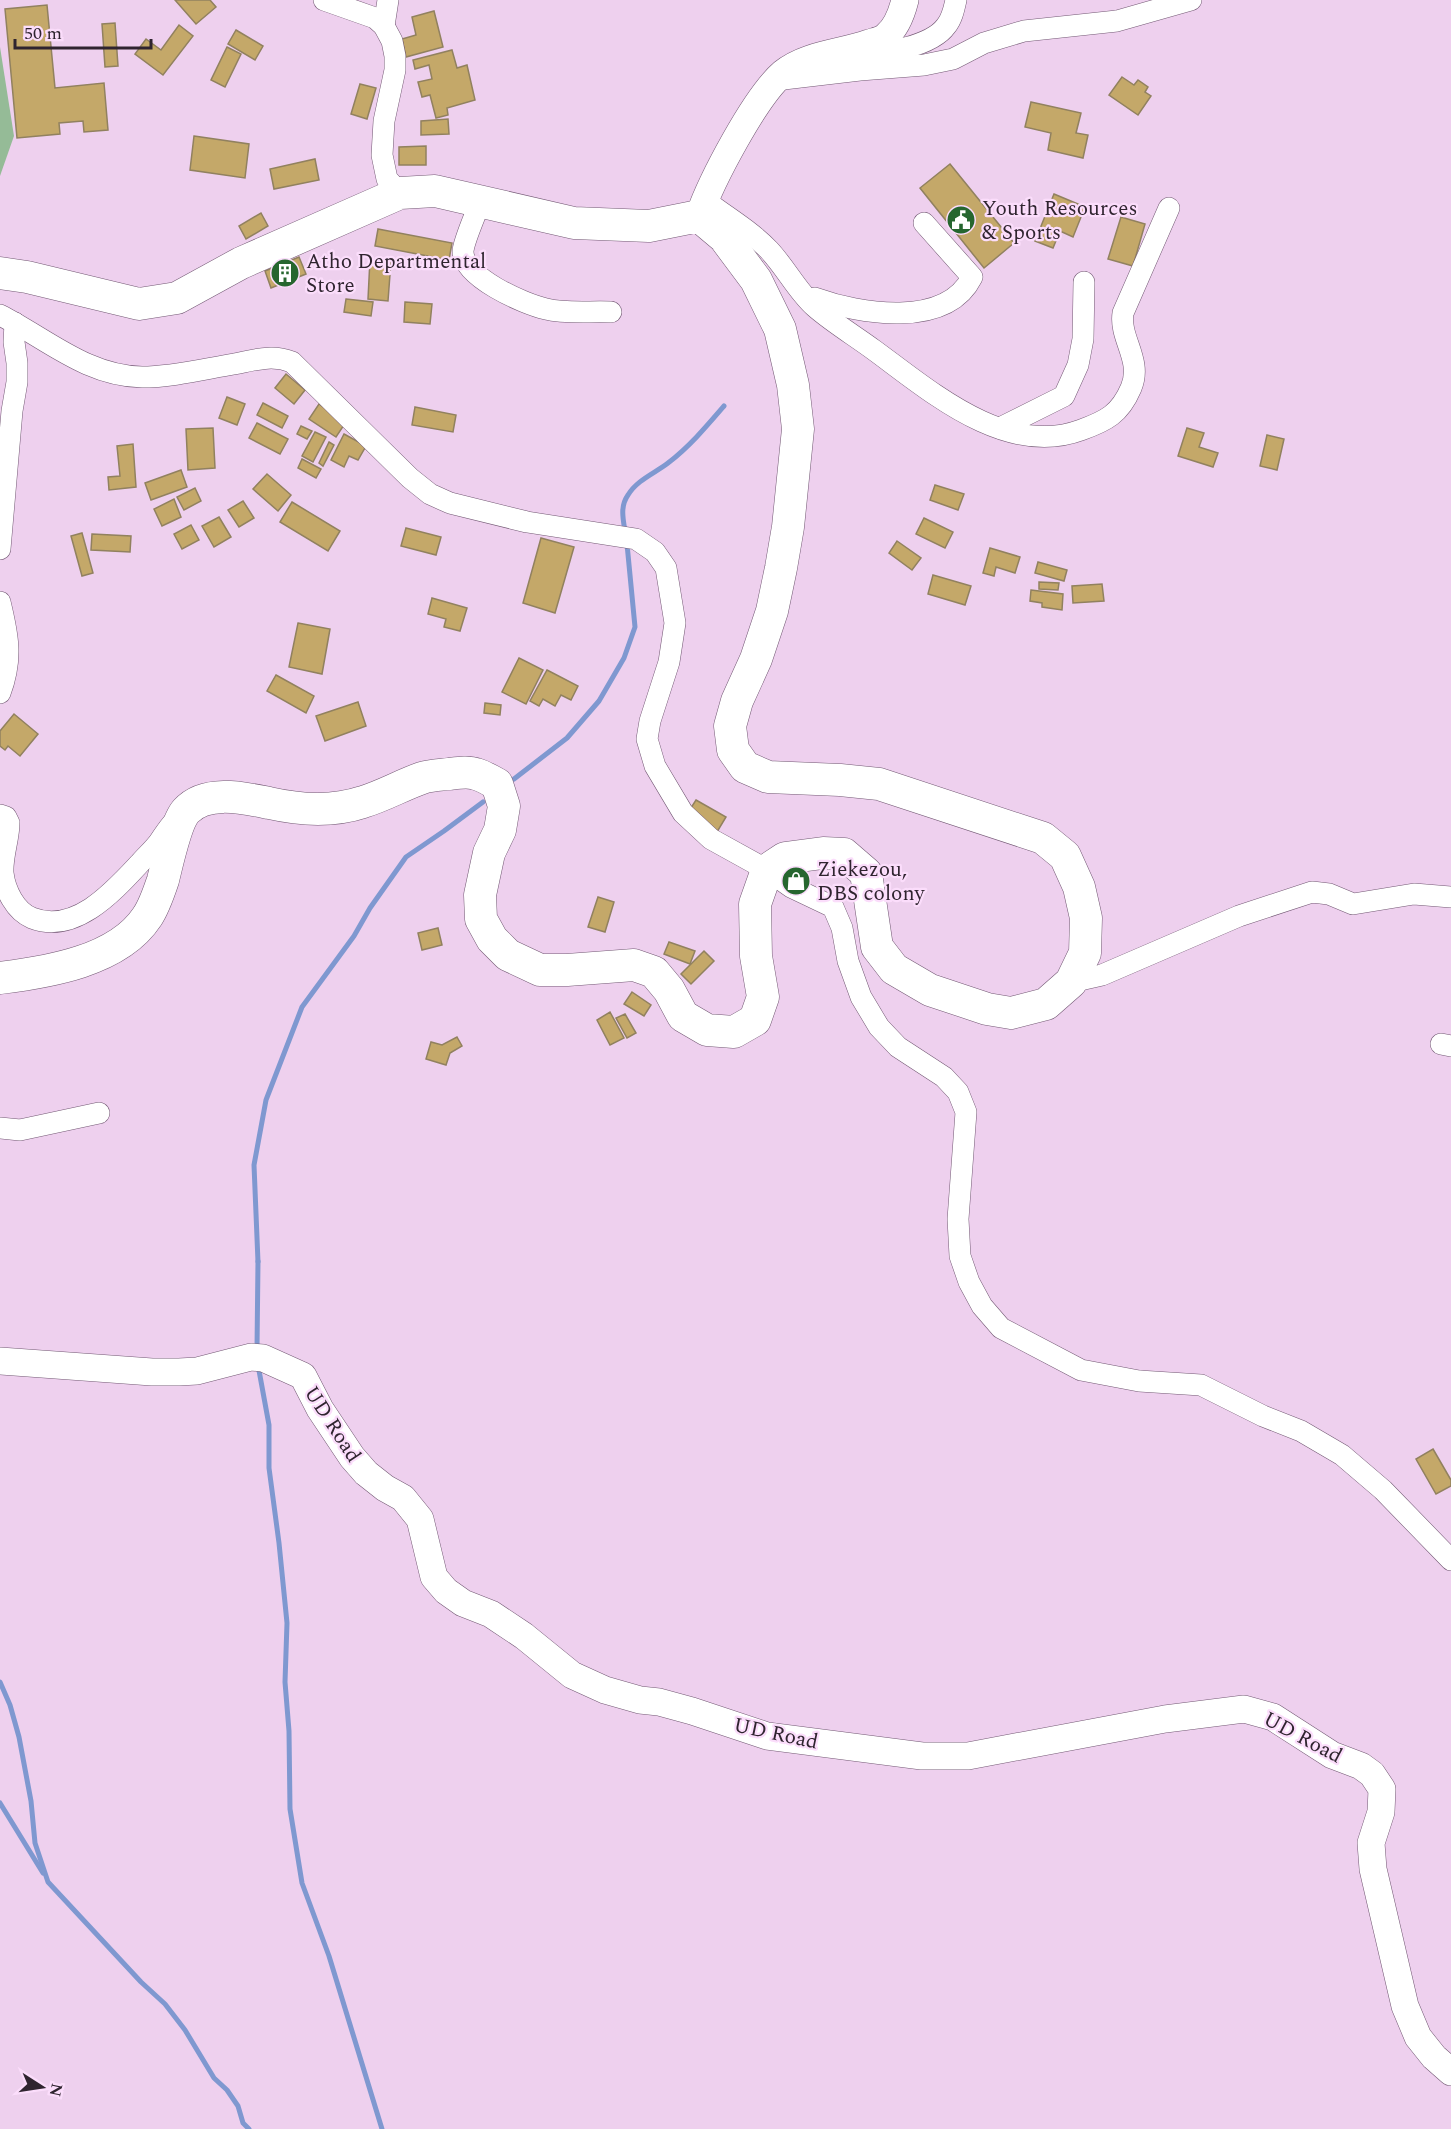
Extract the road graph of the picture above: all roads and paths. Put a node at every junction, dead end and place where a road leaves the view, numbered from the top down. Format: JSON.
{"nodes":[{"id":1,"x":324,"y":0,"type":"edge"},
{"id":2,"x":388,"y":0,"type":"edge"},
{"id":3,"x":905,"y":0,"type":"edge"},
{"id":4,"x":956,"y":0,"type":"edge"},
{"id":5,"x":1191,"y":0,"type":"edge"},
{"id":6,"x":384,"y":26,"type":"junction"},
{"id":7,"x":802,"y":63,"type":"junction"},
{"id":8,"x":776,"y":80,"type":"junction"},
{"id":9,"x":400,"y":194,"type":"junction"},
{"id":10,"x":480,"y":202,"type":"junction"},
{"id":11,"x":702,"y":208,"type":"junction"},
{"id":12,"x":1169,"y":208,"type":"dead end"},
{"id":13,"x":924,"y":223,"type":"dead end"},
{"id":14,"x":0,"y":273,"type":"edge"},
{"id":15,"x":1084,"y":282,"type":"dead end"},
{"id":16,"x":803,"y":293,"type":"junction"},
{"id":17,"x":611,"y":312,"type":"dead end"},
{"id":18,"x":8,"y":319,"type":"edge"},
{"id":19,"x":1000,"y":428,"type":"junction"},
{"id":20,"x":0,"y":549,"type":"edge"},
{"id":21,"x":0,"y":602,"type":"edge"},
{"id":22,"x":0,"y":693,"type":"edge"},
{"id":23,"x":186,"y":811,"type":"junction"},
{"id":24,"x":0,"y":815,"type":"edge"},
{"id":25,"x":767,"y":870,"type":"junction"},
{"id":26,"x":1451,"y":897,"type":"edge"},
{"id":27,"x":0,"y":978,"type":"edge"},
{"id":28,"x":1071,"y":982,"type":"junction"},
{"id":29,"x":99,"y":1113,"type":"dead end"},
{"id":30,"x":0,"y":1128,"type":"edge"},
{"id":31,"x":0,"y":1361,"type":"edge"},
{"id":32,"x":1448,"y":1553,"type":"edge"},
{"id":33,"x":1451,"y":2072,"type":"edge"}],
"edges":[{"from":1,"to":6,"type":"street"},
{"from":2,"to":6,"type":"street"},
{"from":3,"to":7,"type":"main road"},
{"from":4,"to":7,"type":"street"},
{"from":5,"to":8,"type":"street"},
{"from":6,"to":9,"type":"street"},
{"from":7,"to":8,"type":"main road"},
{"from":8,"to":11,"type":"main road"},
{"from":9,"to":10,"type":"highway"},
{"from":9,"to":14,"type":"highway"},
{"from":10,"to":11,"type":"highway"},
{"from":10,"to":17,"type":"street"},
{"from":11,"to":16,"type":"street"},
{"from":11,"to":28,"type":"highway"},
{"from":12,"to":19,"type":"street"},
{"from":13,"to":16,"type":"street"},
{"from":15,"to":19,"type":"street"},
{"from":16,"to":19,"type":"street"},
{"from":18,"to":20,"type":"street"},
{"from":18,"to":25,"type":"street"},
{"from":21,"to":22,"type":"street"},
{"from":23,"to":24,"type":"street"},
{"from":23,"to":25,"type":"highway"},
{"from":23,"to":27,"type":"highway"},
{"from":25,"to":28,"type":"highway"},
{"from":25,"to":32,"type":"street"},
{"from":26,"to":28,"type":"street"},
{"from":29,"to":30,"type":"street"},
{"from":31,"to":33,"type":"main road","name":"UD Road"}]}
